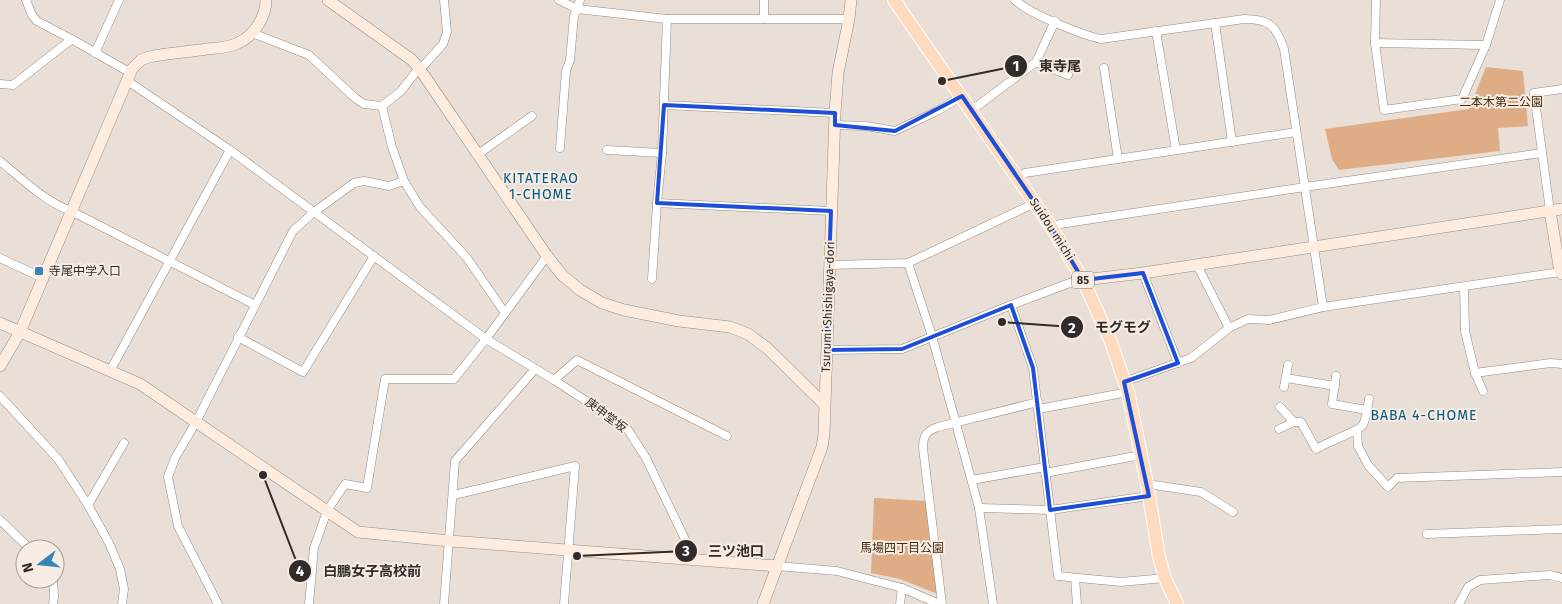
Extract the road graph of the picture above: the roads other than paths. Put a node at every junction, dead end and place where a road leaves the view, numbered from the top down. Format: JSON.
{"nodes":[{"id":1,"x":26,"y":0,"type":"edge"},
{"id":2,"x":120,"y":0,"type":"edge"},
{"id":3,"x":266,"y":0,"type":"edge"},
{"id":4,"x":328,"y":0,"type":"edge"},
{"id":5,"x":444,"y":0,"type":"edge"},
{"id":6,"x":559,"y":0,"type":"edge"},
{"id":7,"x":580,"y":0,"type":"edge"},
{"id":8,"x":764,"y":0,"type":"edge"},
{"id":9,"x":851,"y":0,"type":"edge"},
{"id":10,"x":894,"y":0,"type":"edge"},
{"id":11,"x":1015,"y":0,"type":"edge"},
{"id":12,"x":1376,"y":0,"type":"edge"},
{"id":13,"x":1500,"y":0,"type":"edge"},
{"id":14,"x":577,"y":9,"type":"junction"},
{"id":15,"x":667,"y":19,"type":"junction"},
{"id":16,"x":764,"y":19,"type":"junction"},
{"id":17,"x":849,"y":19,"type":"junction"},
{"id":18,"x":1055,"y":21,"type":"junction"},
{"id":19,"x":1215,"y":23,"type":"junction"},
{"id":20,"x":1156,"y":31,"type":"junction"},
{"id":21,"x":252,"y":33,"type":"junction"},
{"id":22,"x":72,"y":39,"type":"junction"},
{"id":23,"x":1375,"y":43,"type":"junction"},
{"id":24,"x":1486,"y":45,"type":"junction"},
{"id":25,"x":95,"y":53,"type":"junction"},
{"id":26,"x":1036,"y":62,"type":"junction"},
{"id":27,"x":419,"y":68,"type":"junction"},
{"id":28,"x":1104,"y":68,"type":"dead end"},
{"id":29,"x":1068,"y":75,"type":"dead end"},
{"id":30,"x":128,"y":76,"type":"junction"},
{"id":31,"x":0,"y":84,"type":"edge"},
{"id":32,"x":1562,"y":89,"type":"edge"},
{"id":33,"x":962,"y":96,"type":"junction"},
{"id":34,"x":664,"y":105,"type":"junction"},
{"id":35,"x":382,"y":106,"type":"junction"},
{"id":36,"x":972,"y":110,"type":"junction"},
{"id":37,"x":532,"y":116,"type":"dead end"},
{"id":38,"x":835,"y":119,"type":"junction"},
{"id":39,"x":1296,"y":132,"type":"junction"},
{"id":40,"x":1232,"y":142,"type":"junction"},
{"id":41,"x":560,"y":148,"type":"dead end"},
{"id":42,"x":230,"y":150,"type":"junction"},
{"id":43,"x":607,"y":150,"type":"dead end"},
{"id":44,"x":1176,"y":150,"type":"junction"},
{"id":45,"x":662,"y":153,"type":"junction"},
{"id":46,"x":1542,"y":153,"type":"junction"},
{"id":47,"x":477,"y":155,"type":"junction"},
{"id":48,"x":1118,"y":159,"type":"junction"},
{"id":49,"x":0,"y":161,"type":"edge"},
{"id":50,"x":1018,"y":178,"type":"junction"},
{"id":51,"x":404,"y":181,"type":"junction"},
{"id":52,"x":1305,"y":187,"type":"junction"},
{"id":53,"x":657,"y":203,"type":"junction"},
{"id":54,"x":1036,"y":203,"type":"junction"},
{"id":55,"x":1556,"y":210,"type":"edge"},
{"id":56,"x":71,"y":211,"type":"junction"},
{"id":57,"x":831,"y":211,"type":"junction"},
{"id":58,"x":314,"y":212,"type":"junction"},
{"id":59,"x":1052,"y":228,"type":"junction"},
{"id":60,"x":1314,"y":246,"type":"junction"},
{"id":61,"x":374,"y":256,"type":"junction"},
{"id":62,"x":547,"y":256,"type":"junction"},
{"id":63,"x":0,"y":258,"type":"edge"},
{"id":64,"x":170,"y":262,"type":"junction"},
{"id":65,"x":908,"y":263,"type":"junction"},
{"id":66,"x":829,"y":265,"type":"junction"},
{"id":67,"x":1197,"y":265,"type":"junction"},
{"id":68,"x":1143,"y":273,"type":"junction"},
{"id":69,"x":1561,"y":273,"type":"edge"},
{"id":70,"x":43,"y":278,"type":"junction"},
{"id":71,"x":652,"y":278,"type":"dead end"},
{"id":72,"x":1083,"y":280,"type":"junction"},
{"id":73,"x":1464,"y":287,"type":"junction"},
{"id":74,"x":255,"y":305,"type":"junction"},
{"id":75,"x":1011,"y":305,"type":"junction"},
{"id":76,"x":1323,"y":307,"type":"junction"},
{"id":77,"x":505,"y":314,"type":"junction"},
{"id":78,"x":0,"y":324,"type":"edge"},
{"id":79,"x":1229,"y":328,"type":"junction"},
{"id":80,"x":20,"y":332,"type":"junction"},
{"id":81,"x":932,"y":336,"type":"junction"},
{"id":82,"x":238,"y":338,"type":"junction"},
{"id":83,"x":486,"y":339,"type":"junction"},
{"id":84,"x":826,"y":350,"type":"junction"},
{"id":85,"x":1178,"y":363,"type":"junction"},
{"id":86,"x":1562,"y":364,"type":"edge"},
{"id":87,"x":1288,"y":365,"type":"dead end"},
{"id":88,"x":0,"y":366,"type":"edge"},
{"id":89,"x":535,"y":369,"type":"junction"},
{"id":90,"x":110,"y":371,"type":"junction"},
{"id":91,"x":1475,"y":373,"type":"junction"},
{"id":92,"x":1336,"y":376,"type":"dead end"},
{"id":93,"x":1286,"y":378,"type":"junction"},
{"id":94,"x":554,"y":380,"type":"junction"},
{"id":95,"x":1335,"y":386,"type":"junction"},
{"id":96,"x":1126,"y":387,"type":"junction"},
{"id":97,"x":1284,"y":387,"type":"dead end"},
{"id":98,"x":1484,"y":391,"type":"dead end"},
{"id":99,"x":0,"y":396,"type":"edge"},
{"id":100,"x":1369,"y":399,"type":"dead end"},
{"id":101,"x":824,"y":404,"type":"junction"},
{"id":102,"x":1039,"y":406,"type":"junction"},
{"id":103,"x":1280,"y":407,"type":"dead end"},
{"id":104,"x":1367,"y":410,"type":"junction"},
{"id":105,"x":196,"y":422,"type":"junction"},
{"id":106,"x":956,"y":422,"type":"junction"},
{"id":107,"x":1294,"y":422,"type":"junction"},
{"id":108,"x":1279,"y":429,"type":"dead end"},
{"id":109,"x":1358,"y":430,"type":"junction"},
{"id":110,"x":727,"y":436,"type":"dead end"},
{"id":111,"x":124,"y":443,"type":"dead end"},
{"id":112,"x":1141,"y":455,"type":"junction"},
{"id":113,"x":1045,"y":470,"type":"junction"},
{"id":114,"x":1562,"y":472,"type":"edge"},
{"id":115,"x":972,"y":480,"type":"junction"},
{"id":116,"x":1148,"y":490,"type":"junction"},
{"id":117,"x":454,"y":495,"type":"junction"},
{"id":118,"x":88,"y":505,"type":"junction"},
{"id":119,"x":980,"y":508,"type":"junction"},
{"id":120,"x":1050,"y":510,"type":"junction"},
{"id":121,"x":327,"y":511,"type":"junction"},
{"id":122,"x":1233,"y":512,"type":"dead end"},
{"id":123,"x":0,"y":520,"type":"edge"},
{"id":124,"x":1562,"y":529,"type":"edge"},
{"id":125,"x":1427,"y":534,"type":"dead end"},
{"id":126,"x":20,"y":539,"type":"edge"},
{"id":127,"x":450,"y":541,"type":"junction"},
{"id":128,"x":568,"y":550,"type":"junction"},
{"id":129,"x":695,"y":560,"type":"junction"},
{"id":130,"x":777,"y":566,"type":"junction"},
{"id":131,"x":1075,"y":578,"type":"junction"},
{"id":132,"x":1165,"y":578,"type":"junction"},
{"id":133,"x":1562,"y":578,"type":"edge"},
{"id":134,"x":902,"y":588,"type":"junction"},
{"id":135,"x":54,"y":589,"type":"edge"},
{"id":136,"x":52,"y":604,"type":"edge"},
{"id":137,"x":122,"y":604,"type":"edge"},
{"id":138,"x":218,"y":604,"type":"edge"},
{"id":139,"x":309,"y":604,"type":"edge"},
{"id":140,"x":444,"y":604,"type":"edge"},
{"id":141,"x":564,"y":604,"type":"edge"},
{"id":142,"x":763,"y":604,"type":"edge"},
{"id":143,"x":900,"y":604,"type":"edge"},
{"id":144,"x":941,"y":604,"type":"edge"},
{"id":145,"x":993,"y":604,"type":"edge"},
{"id":146,"x":1077,"y":604,"type":"edge"},
{"id":147,"x":1177,"y":604,"type":"edge"},
{"id":148,"x":1459,"y":604,"type":"edge"}],
"edges":[{"from":1,"to":22,"type":"street","name":"庚申堂坂"},
{"from":2,"to":25,"type":"street"},
{"from":3,"to":21,"type":"street"},
{"from":4,"to":27,"type":"street"},
{"from":5,"to":27,"type":"street"},
{"from":6,"to":14,"type":"street"},
{"from":7,"to":14,"type":"street"},
{"from":8,"to":16,"type":"street"},
{"from":9,"to":17,"type":"street","name":"Tsurumi Shishigaya-dori"},
{"from":10,"to":33,"type":"main road","name":"Suidou michi","number":"85"},
{"from":11,"to":18,"type":"street"},
{"from":12,"to":23,"type":"street"},
{"from":13,"to":24,"type":"street"},
{"from":14,"to":15,"type":"street"},
{"from":14,"to":41,"type":"street"},
{"from":15,"to":16,"type":"street"},
{"from":15,"to":34,"type":"street"},
{"from":16,"to":17,"type":"street"},
{"from":17,"to":38,"type":"street","name":"Tsurumi Shishigaya-dori"},
{"from":18,"to":20,"type":"street"},
{"from":18,"to":26,"type":"street"},
{"from":19,"to":20,"type":"street"},
{"from":19,"to":39,"type":"street"},
{"from":19,"to":40,"type":"street"},
{"from":20,"to":44,"type":"street"},
{"from":21,"to":30,"type":"street"},
{"from":21,"to":35,"type":"street"},
{"from":22,"to":25,"type":"street","name":"庚申堂坂"},
{"from":22,"to":31,"type":"street"},
{"from":23,"to":24,"type":"street"},
{"from":23,"to":24,"type":"street"},
{"from":25,"to":30,"type":"street","name":"庚申堂坂"},
{"from":26,"to":29,"type":"street"},
{"from":26,"to":36,"type":"street"},
{"from":27,"to":35,"type":"street"},
{"from":27,"to":47,"type":"street"},
{"from":28,"to":48,"type":"street"},
{"from":30,"to":42,"type":"street","name":"庚申堂坂"},
{"from":30,"to":56,"type":"street"},
{"from":32,"to":46,"type":"street"},
{"from":33,"to":36,"type":"main road","name":"Suidou michi","number":"85"},
{"from":33,"to":38,"type":"street"},
{"from":34,"to":38,"type":"street"},
{"from":34,"to":45,"type":"street"},
{"from":35,"to":51,"type":"street"},
{"from":36,"to":50,"type":"main road","name":"Suidou michi","number":"85"},
{"from":37,"to":47,"type":"street"},
{"from":38,"to":57,"type":"street","name":"Tsurumi Shishigaya-dori"},
{"from":39,"to":40,"type":"street"},
{"from":39,"to":52,"type":"street"},
{"from":40,"to":44,"type":"street"},
{"from":42,"to":58,"type":"street","name":"庚申堂坂"},
{"from":42,"to":64,"type":"street"},
{"from":43,"to":45,"type":"street"},
{"from":44,"to":48,"type":"street"},
{"from":45,"to":53,"type":"street"},
{"from":46,"to":52,"type":"street"},
{"from":46,"to":55,"type":"street"},
{"from":47,"to":62,"type":"street"},
{"from":48,"to":50,"type":"street"},
{"from":49,"to":56,"type":"street"},
{"from":50,"to":54,"type":"main road","name":"Suidou michi","number":"85"},
{"from":51,"to":58,"type":"street"},
{"from":51,"to":77,"type":"street"},
{"from":52,"to":59,"type":"street"},
{"from":52,"to":60,"type":"street"},
{"from":53,"to":57,"type":"street"},
{"from":53,"to":71,"type":"street"},
{"from":54,"to":59,"type":"main road","name":"Suidou michi","number":"85"},
{"from":54,"to":65,"type":"street"},
{"from":55,"to":60,"type":"street"},
{"from":55,"to":69,"type":"street"},
{"from":56,"to":64,"type":"street"},
{"from":56,"to":70,"type":"street"},
{"from":57,"to":66,"type":"street","name":"Tsurumi Shishigaya-dori"},
{"from":58,"to":61,"type":"street","name":"庚申堂坂"},
{"from":58,"to":74,"type":"street"},
{"from":59,"to":72,"type":"main road","name":"Suidou michi","number":"85"},
{"from":60,"to":67,"type":"street"},
{"from":60,"to":76,"type":"street"},
{"from":61,"to":82,"type":"street"},
{"from":61,"to":83,"type":"street","name":"庚申堂坂"},
{"from":62,"to":77,"type":"street"},
{"from":62,"to":101,"type":"street"},
{"from":63,"to":70,"type":"street"},
{"from":64,"to":74,"type":"street"},
{"from":64,"to":90,"type":"street"},
{"from":65,"to":66,"type":"street"},
{"from":65,"to":81,"type":"street"},
{"from":66,"to":84,"type":"street","name":"Tsurumi Shishigaya-dori"},
{"from":67,"to":68,"type":"street"},
{"from":67,"to":79,"type":"street"},
{"from":68,"to":72,"type":"street"},
{"from":68,"to":85,"type":"street"},
{"from":69,"to":73,"type":"street"},
{"from":70,"to":80,"type":"street"},
{"from":72,"to":75,"type":"street"},
{"from":72,"to":96,"type":"main road","name":"Suidou michi","number":"85"},
{"from":73,"to":76,"type":"street"},
{"from":73,"to":91,"type":"street"},
{"from":74,"to":82,"type":"street"},
{"from":75,"to":81,"type":"street"},
{"from":75,"to":102,"type":"street"},
{"from":76,"to":79,"type":"street"},
{"from":77,"to":83,"type":"street"},
{"from":78,"to":80,"type":"street"},
{"from":79,"to":85,"type":"street"},
{"from":80,"to":88,"type":"street"},
{"from":80,"to":90,"type":"street"},
{"from":81,"to":84,"type":"street"},
{"from":81,"to":106,"type":"street"},
{"from":82,"to":105,"type":"street"},
{"from":83,"to":89,"type":"street","name":"庚申堂坂"},
{"from":83,"to":121,"type":"street"},
{"from":84,"to":101,"type":"street","name":"Tsurumi Shishigaya-dori"},
{"from":85,"to":96,"type":"street"},
{"from":86,"to":91,"type":"street"},
{"from":87,"to":93,"type":"street"},
{"from":89,"to":94,"type":"street","name":"庚申堂坂"},
{"from":89,"to":117,"type":"street"},
{"from":90,"to":105,"type":"street"},
{"from":91,"to":98,"type":"street"},
{"from":92,"to":95,"type":"street"},
{"from":93,"to":95,"type":"street"},
{"from":93,"to":97,"type":"street"},
{"from":94,"to":110,"type":"street"},
{"from":94,"to":129,"type":"street","name":"庚申堂坂"},
{"from":95,"to":104,"type":"street"},
{"from":96,"to":102,"type":"street"},
{"from":96,"to":112,"type":"main road","name":"Suidou michi","number":"85"},
{"from":99,"to":118,"type":"street"},
{"from":100,"to":104,"type":"street"},
{"from":101,"to":130,"type":"street","name":"Tsurumi Shishigaya-dori"},
{"from":102,"to":106,"type":"street"},
{"from":102,"to":113,"type":"street"},
{"from":103,"to":107,"type":"street"},
{"from":104,"to":109,"type":"street"},
{"from":105,"to":121,"type":"street"},
{"from":105,"to":138,"type":"street"},
{"from":106,"to":115,"type":"street"},
{"from":106,"to":144,"type":"street"},
{"from":107,"to":108,"type":"street"},
{"from":107,"to":109,"type":"street"},
{"from":109,"to":114,"type":"street"},
{"from":111,"to":118,"type":"street"},
{"from":112,"to":113,"type":"street"},
{"from":112,"to":116,"type":"main road","name":"Suidou michi","number":"85"},
{"from":113,"to":115,"type":"street"},
{"from":113,"to":120,"type":"street"},
{"from":115,"to":119,"type":"street"},
{"from":116,"to":120,"type":"street"},
{"from":116,"to":122,"type":"street"},
{"from":116,"to":132,"type":"main road","name":"Suidou michi","number":"85"},
{"from":117,"to":127,"type":"street"},
{"from":117,"to":128,"type":"street"},
{"from":118,"to":137,"type":"street"},
{"from":119,"to":120,"type":"street"},
{"from":119,"to":145,"type":"street"},
{"from":120,"to":131,"type":"street"},
{"from":121,"to":127,"type":"street"},
{"from":121,"to":139,"type":"street"},
{"from":123,"to":126,"type":"street"},
{"from":124,"to":125,"type":"street"},
{"from":127,"to":128,"type":"street"},
{"from":127,"to":140,"type":"street"},
{"from":128,"to":129,"type":"street"},
{"from":128,"to":141,"type":"street"},
{"from":129,"to":130,"type":"street"},
{"from":130,"to":134,"type":"street"},
{"from":130,"to":142,"type":"street","name":"Tsurumi Shishigaya-dori"},
{"from":131,"to":132,"type":"street"},
{"from":131,"to":146,"type":"street"},
{"from":132,"to":147,"type":"main road","name":"Suidou michi","number":"85"},
{"from":133,"to":148,"type":"street"},
{"from":134,"to":143,"type":"street"},
{"from":134,"to":144,"type":"street"},
{"from":135,"to":136,"type":"street"}]}
